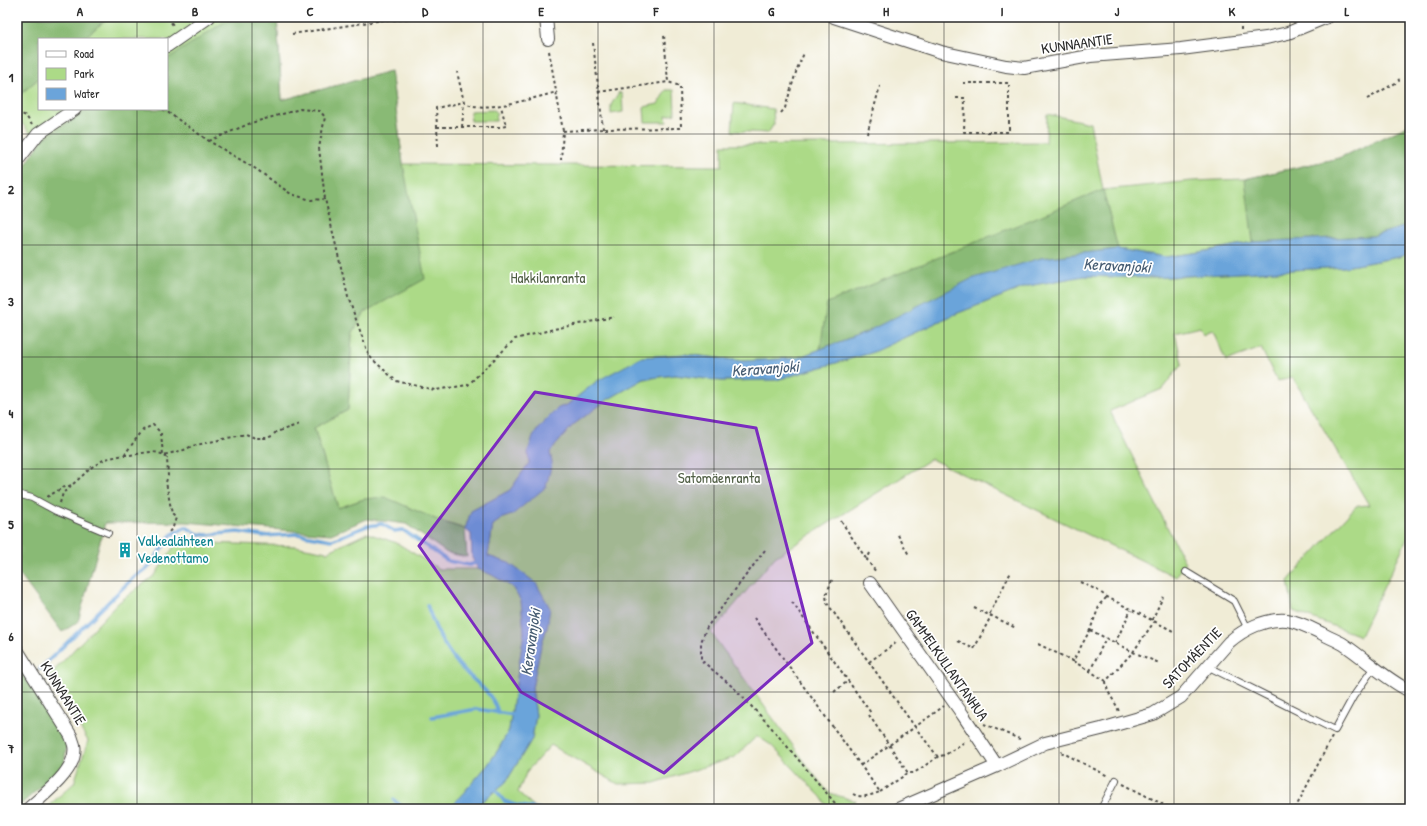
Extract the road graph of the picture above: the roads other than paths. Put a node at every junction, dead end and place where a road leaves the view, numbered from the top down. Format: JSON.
{"nodes":[{"id":1,"x":209,"y":17,"type":"edge"},
{"id":2,"x":546,"y":17,"type":"edge"},
{"id":3,"x":834,"y":17,"type":"edge"},
{"id":4,"x":1327,"y":17,"type":"edge"},
{"id":5,"x":548,"y":43,"type":"road end"},
{"id":6,"x":168,"y":45,"type":"edge"},
{"id":7,"x":74,"y":110,"type":"edge"},
{"id":8,"x":35,"y":138,"type":"junction"},
{"id":9,"x":17,"y":145,"type":"edge"},
{"id":10,"x":17,"y":161,"type":"edge"},
{"id":11,"x":17,"y":494,"type":"edge"},
{"id":12,"x":108,"y":533,"type":"dead end"},
{"id":13,"x":1186,"y":572,"type":"dead end"},
{"id":14,"x":874,"y":580,"type":"road end"},
{"id":15,"x":1248,"y":629,"type":"junction"},
{"id":16,"x":17,"y":650,"type":"edge"},
{"id":17,"x":1207,"y":666,"type":"junction"},
{"id":18,"x":1374,"y":668,"type":"junction"},
{"id":19,"x":1410,"y":692,"type":"edge"},
{"id":20,"x":997,"y":766,"type":"junction"},
{"id":21,"x":1116,"y":780,"type":"dead end"},
{"id":22,"x":28,"y":809,"type":"edge"},
{"id":23,"x":898,"y":809,"type":"edge"},
{"id":24,"x":1101,"y":809,"type":"edge"}],
"edges":[{"from":1,"to":6,"type":"street"},
{"from":2,"to":5,"type":"street"},
{"from":3,"to":4,"type":"street","name":"KUNNAANTIE"},
{"from":7,"to":8,"type":"street"},
{"from":8,"to":9,"type":"street"},
{"from":8,"to":10,"type":"street"},
{"from":11,"to":12,"type":"lane"},
{"from":13,"to":15,"type":"lane"},
{"from":14,"to":20,"type":"street","name":"GAMMELKULLANTANHUA"},
{"from":15,"to":17,"type":"street","name":"SATOMÄENTIE"},
{"from":15,"to":18,"type":"street","name":"SATOMÄENTIE"},
{"from":16,"to":22,"type":"street","name":"KUNNAANTIE"},
{"from":17,"to":18,"type":"lane"},
{"from":17,"to":20,"type":"street","name":"SATOMÄENTIE"},
{"from":18,"to":19,"type":"street","name":"SATOMÄENTIE"},
{"from":20,"to":23,"type":"street","name":"SATOMÄENTIE"},
{"from":21,"to":24,"type":"lane"}]}
